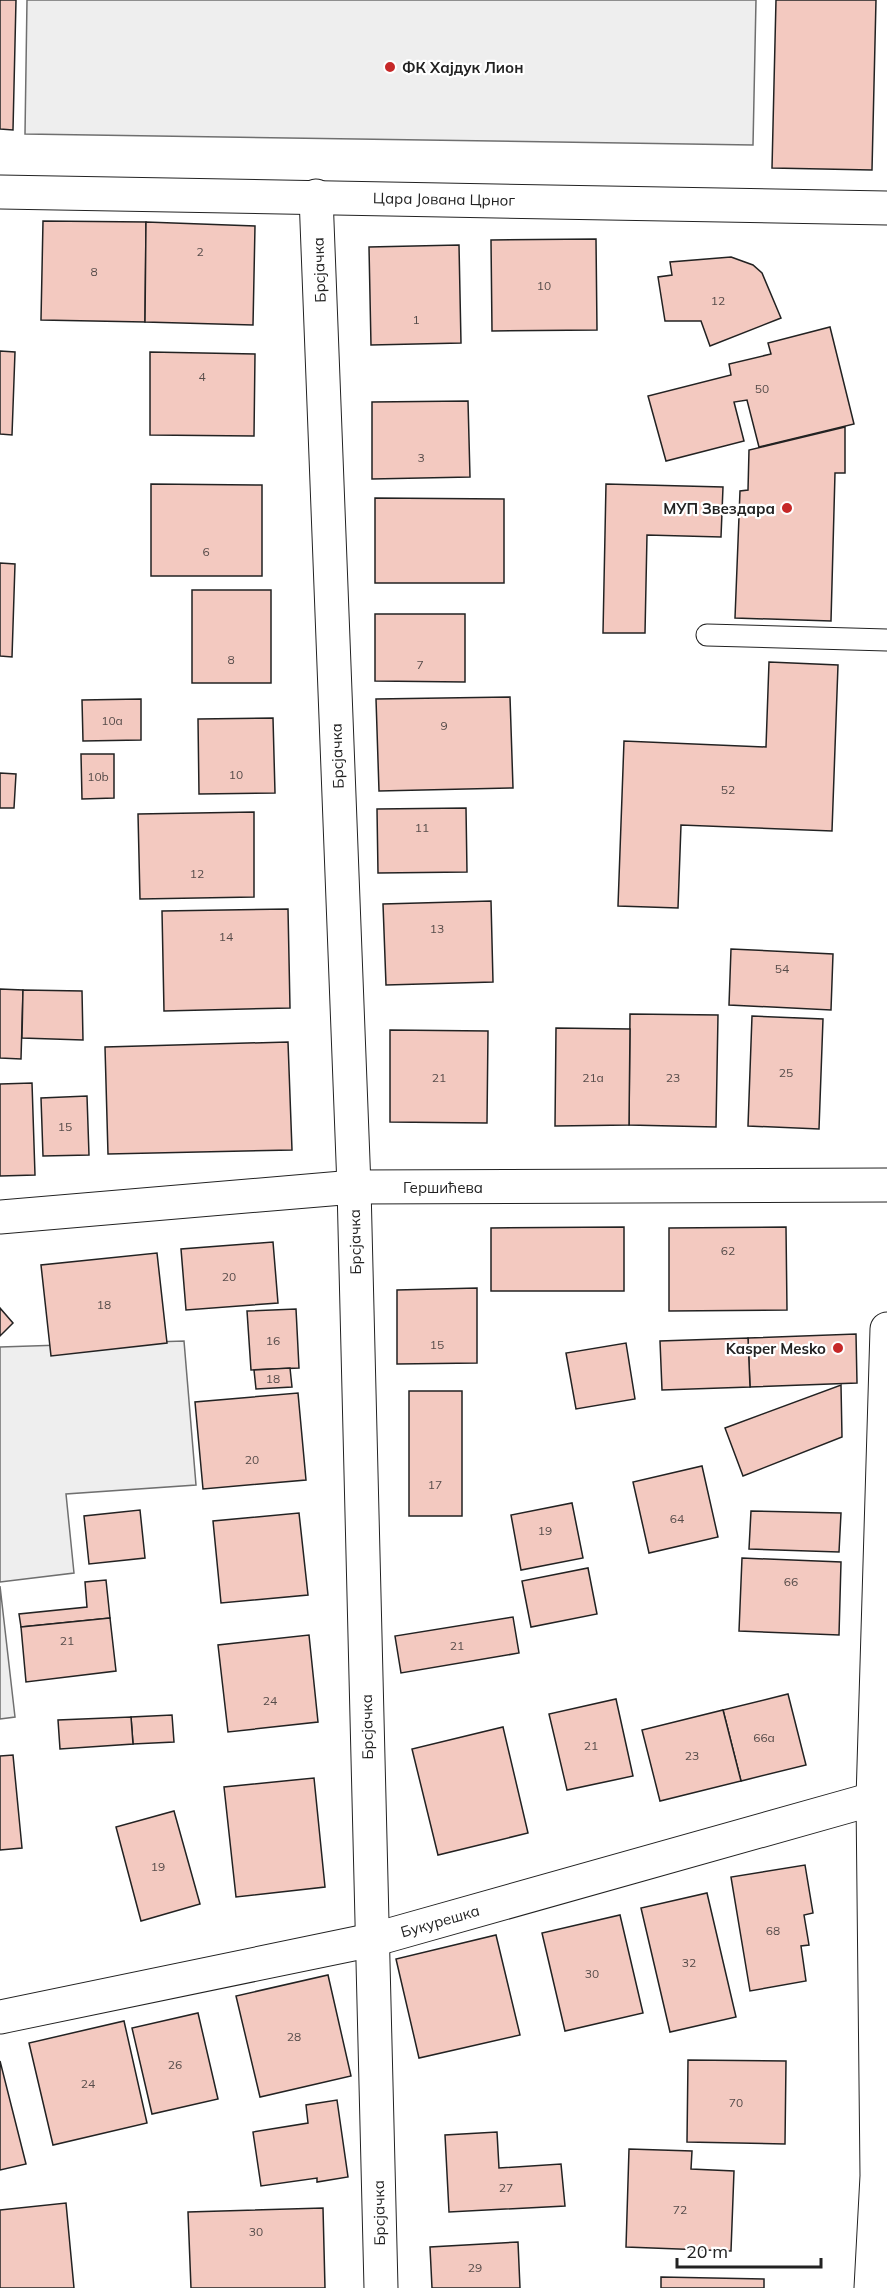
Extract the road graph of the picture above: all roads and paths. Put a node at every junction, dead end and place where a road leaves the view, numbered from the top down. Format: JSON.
{"nodes":[{"id":1,"x":0,"y":192,"type":"edge"},
{"id":2,"x":316,"y":196,"type":"junction"},
{"id":3,"x":887,"y":208,"type":"edge"},
{"id":4,"x":706,"y":635,"type":"dead end"},
{"id":5,"x":887,"y":640,"type":"edge"},
{"id":6,"x":887,"y":1185,"type":"edge"},
{"id":7,"x":354,"y":1187,"type":"junction"},
{"id":8,"x":0,"y":1217,"type":"edge"},
{"id":9,"x":887,"y":1329,"type":"edge"},
{"id":10,"x":873,"y":1800,"type":"junction"},
{"id":11,"x":372,"y":1940,"type":"junction"},
{"id":12,"x":0,"y":2018,"type":"edge"},
{"id":13,"x":381,"y":2288,"type":"edge"},
{"id":14,"x":871,"y":2288,"type":"edge"}],
"edges":[{"from":1,"to":2,"type":"street","name":"Цара Јована Црног"},
{"from":2,"to":3,"type":"street","name":"Цара Јована Црног"},
{"from":2,"to":7,"type":"street","name":"Брсјачка"},
{"from":4,"to":5,"type":"lane"},
{"from":6,"to":7,"type":"street","name":"Гершићева"},
{"from":7,"to":8,"type":"street","name":"Гершићева"},
{"from":7,"to":11,"type":"street","name":"Брсјачка"},
{"from":9,"to":10,"type":"street"},
{"from":10,"to":11,"type":"street","name":"Букурешка"},
{"from":10,"to":14,"type":"street"},
{"from":11,"to":12,"type":"street","name":"Букурешка"},
{"from":11,"to":13,"type":"street","name":"Брсјачка"}]}
